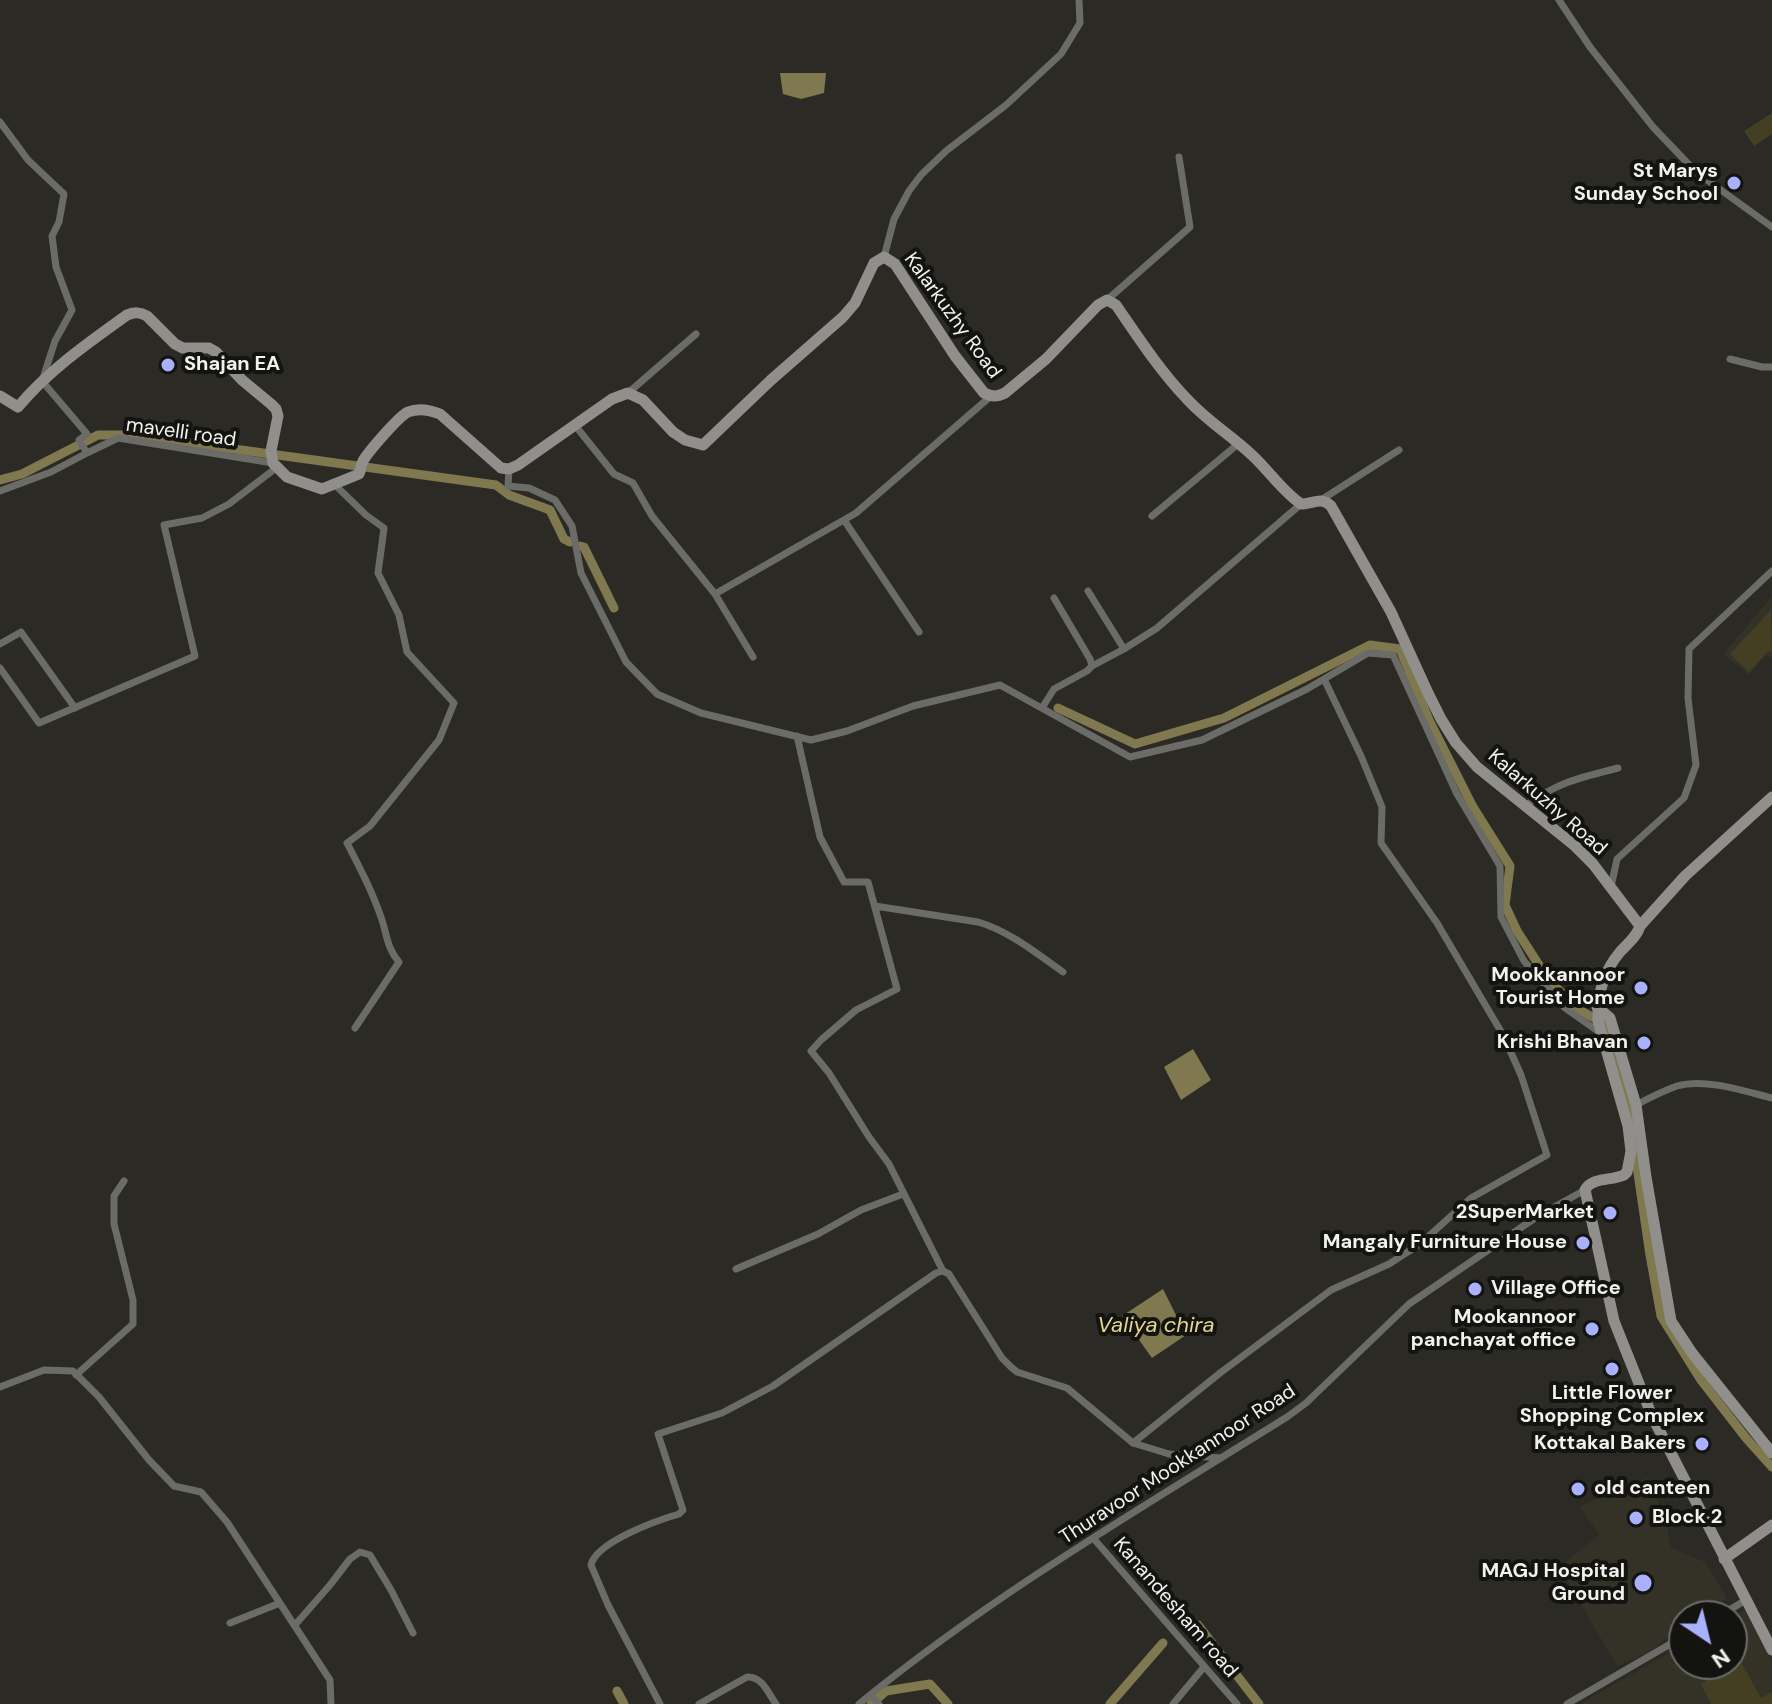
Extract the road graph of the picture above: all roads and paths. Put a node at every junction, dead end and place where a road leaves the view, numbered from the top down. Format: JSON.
{"nodes":[{"id":1,"x":1079,"y":0,"type":"edge"},
{"id":2,"x":1559,"y":0,"type":"edge"},
{"id":3,"x":0,"y":122,"type":"edge"},
{"id":4,"x":1179,"y":157,"type":"dead end"},
{"id":5,"x":1772,"y":227,"type":"edge"},
{"id":6,"x":884,"y":257,"type":"junction"},
{"id":7,"x":1107,"y":300,"type":"junction"},
{"id":8,"x":696,"y":334,"type":"dead end"},
{"id":9,"x":1730,"y":359,"type":"dead end"},
{"id":10,"x":1772,"y":367,"type":"edge"},
{"id":11,"x":42,"y":381,"type":"junction"},
{"id":12,"x":628,"y":393,"type":"junction"},
{"id":13,"x":0,"y":396,"type":"edge"},
{"id":14,"x":991,"y":396,"type":"junction"},
{"id":15,"x":574,"y":424,"type":"junction"},
{"id":16,"x":1238,"y":444,"type":"junction"},
{"id":17,"x":84,"y":449,"type":"junction"},
{"id":18,"x":1399,"y":450,"type":"dead end"},
{"id":19,"x":273,"y":460,"type":"junction"},
{"id":20,"x":509,"y":469,"type":"junction"},
{"id":21,"x":333,"y":483,"type":"junction"},
{"id":22,"x":0,"y":491,"type":"edge"},
{"id":23,"x":1321,"y":500,"type":"junction"},
{"id":24,"x":1301,"y":504,"type":"junction"},
{"id":25,"x":1152,"y":516,"type":"dead end"},
{"id":26,"x":844,"y":520,"type":"junction"},
{"id":27,"x":1772,"y":571,"type":"edge"},
{"id":28,"x":1088,"y":591,"type":"dead end"},
{"id":29,"x":715,"y":594,"type":"junction"},
{"id":30,"x":1054,"y":598,"type":"dead end"},
{"id":31,"x":919,"y":632,"type":"dead end"},
{"id":32,"x":0,"y":644,"type":"edge"},
{"id":33,"x":1124,"y":649,"type":"junction"},
{"id":34,"x":753,"y":657,"type":"dead end"},
{"id":35,"x":1092,"y":666,"type":"junction"},
{"id":36,"x":0,"y":668,"type":"edge"},
{"id":37,"x":1324,"y":679,"type":"junction"},
{"id":38,"x":75,"y":708,"type":"junction"},
{"id":39,"x":1042,"y":708,"type":"junction"},
{"id":40,"x":797,"y":736,"type":"junction"},
{"id":41,"x":1618,"y":768,"type":"dead end"},
{"id":42,"x":1772,"y":797,"type":"edge"},
{"id":43,"x":1524,"y":806,"type":"junction"},
{"id":44,"x":1611,"y":887,"type":"junction"},
{"id":45,"x":875,"y":906,"type":"junction"},
{"id":46,"x":1640,"y":926,"type":"junction"},
{"id":47,"x":1063,"y":972,"type":"dead end"},
{"id":48,"x":1598,"y":1020,"type":"junction"},
{"id":49,"x":355,"y":1028,"type":"dead end"},
{"id":50,"x":1772,"y":1098,"type":"edge"},
{"id":51,"x":1636,"y":1105,"type":"junction"},
{"id":52,"x":124,"y":1181,"type":"dead end"},
{"id":53,"x":1585,"y":1190,"type":"junction"},
{"id":54,"x":903,"y":1194,"type":"junction"},
{"id":55,"x":736,"y":1269,"type":"dead end"},
{"id":56,"x":943,"y":1271,"type":"junction"},
{"id":57,"x":76,"y":1375,"type":"junction"},
{"id":58,"x":0,"y":1387,"type":"edge"},
{"id":59,"x":1133,"y":1443,"type":"junction"},
{"id":60,"x":1772,"y":1453,"type":"edge"},
{"id":61,"x":1221,"y":1458,"type":"junction"},
{"id":62,"x":1772,"y":1525,"type":"edge"},
{"id":63,"x":1094,"y":1539,"type":"junction"},
{"id":64,"x":1724,"y":1559,"type":"junction"},
{"id":65,"x":1746,"y":1600,"type":"edge"},
{"id":66,"x":280,"y":1603,"type":"junction"},
{"id":67,"x":1748,"y":1604,"type":"edge"},
{"id":68,"x":230,"y":1623,"type":"dead end"},
{"id":69,"x":295,"y":1625,"type":"junction"},
{"id":70,"x":413,"y":1633,"type":"dead end"},
{"id":71,"x":1668,"y":1645,"type":"edge"},
{"id":72,"x":1772,"y":1650,"type":"edge"},
{"id":73,"x":1204,"y":1667,"type":"junction"},
{"id":74,"x":870,"y":1695,"type":"junction"},
{"id":75,"x":1235,"y":1701,"type":"edge"},
{"id":76,"x":331,"y":1704,"type":"edge"},
{"id":77,"x":660,"y":1704,"type":"edge"},
{"id":78,"x":699,"y":1704,"type":"edge"},
{"id":79,"x":776,"y":1704,"type":"edge"},
{"id":80,"x":859,"y":1704,"type":"edge"},
{"id":81,"x":879,"y":1704,"type":"edge"},
{"id":82,"x":1173,"y":1704,"type":"edge"},
{"id":83,"x":1567,"y":1704,"type":"edge"}],
"edges":[{"from":1,"to":6,"type":"street"},
{"from":2,"to":5,"type":"street"},
{"from":3,"to":11,"type":"street"},
{"from":4,"to":7,"type":"street"},
{"from":6,"to":12,"type":"main road","name":"Kalarkuzhy Road"},
{"from":6,"to":14,"type":"main road","name":"Kalarkuzhy Road"},
{"from":7,"to":14,"type":"main road","name":"Kalarkuzhy Road"},
{"from":7,"to":16,"type":"main road"},
{"from":8,"to":12,"type":"street"},
{"from":9,"to":10,"type":"street"},
{"from":11,"to":13,"type":"main road"},
{"from":11,"to":17,"type":"street"},
{"from":11,"to":19,"type":"main road"},
{"from":12,"to":15,"type":"main road"},
{"from":14,"to":26,"type":"street"},
{"from":15,"to":20,"type":"main road"},
{"from":15,"to":29,"type":"street"},
{"from":16,"to":24,"type":"main road"},
{"from":16,"to":25,"type":"street"},
{"from":17,"to":19,"type":"street","name":"mavelli road"},
{"from":17,"to":22,"type":"street","name":"mavelli road"},
{"from":18,"to":23,"type":"street"},
{"from":19,"to":21,"type":"main road"},
{"from":19,"to":38,"type":"street"},
{"from":20,"to":21,"type":"main road"},
{"from":20,"to":40,"type":"street"},
{"from":21,"to":49,"type":"street"},
{"from":23,"to":24,"type":"main road"},
{"from":23,"to":43,"type":"main road","name":"Kalarkuzhy Road"},
{"from":24,"to":33,"type":"street"},
{"from":26,"to":29,"type":"street"},
{"from":26,"to":31,"type":"street"},
{"from":27,"to":44,"type":"street"},
{"from":28,"to":33,"type":"street"},
{"from":29,"to":34,"type":"street"},
{"from":30,"to":35,"type":"street"},
{"from":32,"to":38,"type":"street"},
{"from":33,"to":35,"type":"street"},
{"from":35,"to":39,"type":"street"},
{"from":36,"to":38,"type":"street"},
{"from":37,"to":39,"type":"street"},
{"from":37,"to":48,"type":"street"},
{"from":37,"to":59,"type":"street"},
{"from":39,"to":40,"type":"street"},
{"from":40,"to":45,"type":"street"},
{"from":41,"to":43,"type":"street"},
{"from":42,"to":46,"type":"main road"},
{"from":43,"to":44,"type":"main road","name":"Kalarkuzhy Road"},
{"from":44,"to":46,"type":"main road","name":"Kalarkuzhy Road"},
{"from":45,"to":47,"type":"street"},
{"from":45,"to":54,"type":"street"},
{"from":46,"to":48,"type":"main road"},
{"from":48,"to":51,"type":"main road"},
{"from":48,"to":53,"type":"main road"},
{"from":50,"to":51,"type":"street"},
{"from":51,"to":60,"type":"main road"},
{"from":52,"to":57,"type":"street"},
{"from":53,"to":61,"type":"street","name":"Thuravoor Mookkannoor Road"},
{"from":53,"to":64,"type":"main road"},
{"from":54,"to":55,"type":"street"},
{"from":54,"to":56,"type":"street"},
{"from":56,"to":59,"type":"street"},
{"from":56,"to":77,"type":"street"},
{"from":57,"to":58,"type":"street"},
{"from":57,"to":66,"type":"street"},
{"from":59,"to":61,"type":"street"},
{"from":61,"to":63,"type":"street","name":"Thuravoor Mookkannoor Road"},
{"from":62,"to":64,"type":"main road"},
{"from":63,"to":73,"type":"street","name":"Kanandesham road"},
{"from":63,"to":74,"type":"street","name":"Thuravoor Mookkannoor Road"},
{"from":64,"to":65,"type":"main road"},
{"from":66,"to":68,"type":"street"},
{"from":66,"to":69,"type":"street"},
{"from":67,"to":72,"type":"main road"},
{"from":69,"to":70,"type":"street"},
{"from":69,"to":76,"type":"street"},
{"from":71,"to":83,"type":"street"},
{"from":73,"to":75,"type":"street","name":"Kanandesham road"},
{"from":73,"to":82,"type":"street"},
{"from":74,"to":80,"type":"street","name":"Thuravoor Mookkannoor Road"},
{"from":74,"to":81,"type":"street"},
{"from":78,"to":79,"type":"street"}]}
